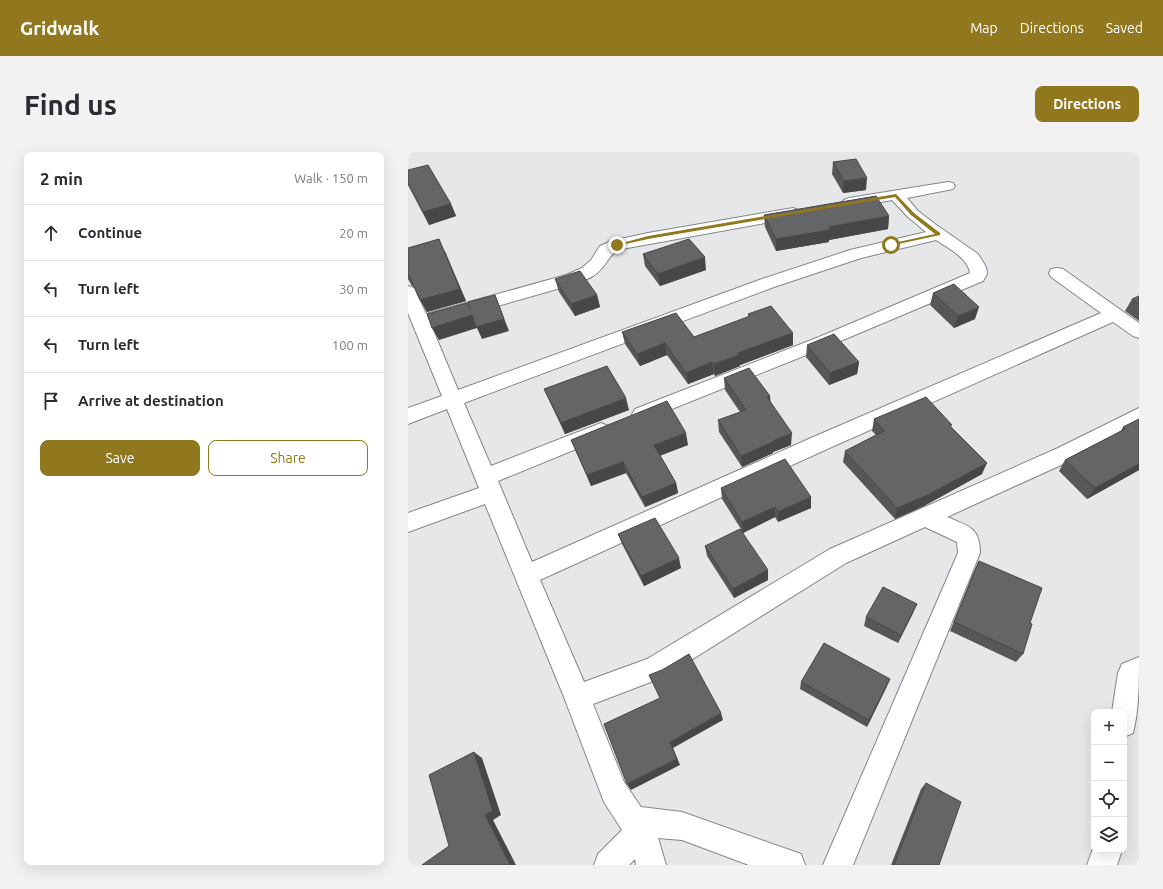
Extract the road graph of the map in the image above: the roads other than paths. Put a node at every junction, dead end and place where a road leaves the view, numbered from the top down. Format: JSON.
{"nodes":[{"id":1,"x":948,"y":186,"type":"dead end"},
{"id":2,"x":896,"y":195,"type":"junction"},
{"id":3,"x":837,"y":206,"type":"edge"},
{"id":4,"x":806,"y":211,"type":"edge"},
{"id":5,"x":939,"y":234,"type":"junction"},
{"id":6,"x":1057,"y":272,"type":"dead end"},
{"id":7,"x":408,"y":292,"type":"edge"},
{"id":8,"x":1115,"y":314,"type":"junction"},
{"id":9,"x":420,"y":322,"type":"junction"},
{"id":10,"x":1139,"y":332,"type":"edge"},
{"id":11,"x":453,"y":399,"type":"junction"},
{"id":12,"x":408,"y":416,"type":"edge"},
{"id":13,"x":1139,"y":416,"type":"edge"},
{"id":14,"x":489,"y":484,"type":"junction"},
{"id":15,"x":926,"y":517,"type":"junction"},
{"id":16,"x":408,"y":523,"type":"edge"},
{"id":17,"x":528,"y":575,"type":"junction"},
{"id":18,"x":1139,"y":669,"type":"edge"},
{"id":19,"x":577,"y":697,"type":"junction"},
{"id":20,"x":1126,"y":709,"type":"edge"},
{"id":21,"x":636,"y":826,"type":"junction"},
{"id":22,"x":1106,"y":853,"type":"edge"},
{"id":23,"x":609,"y":865,"type":"edge"},
{"id":24,"x":651,"y":865,"type":"edge"},
{"id":25,"x":790,"y":865,"type":"edge"},
{"id":26,"x":838,"y":865,"type":"edge"},
{"id":27,"x":1102,"y":865,"type":"edge"}],
"edges":[{"from":1,"to":2,"type":"street"},
{"from":2,"to":3,"type":"street"},
{"from":2,"to":5,"type":"street"},
{"from":4,"to":9,"type":"street"},
{"from":5,"to":11,"type":"street"},
{"from":5,"to":14,"type":"street"},
{"from":6,"to":8,"type":"street"},
{"from":7,"to":9,"type":"street"},
{"from":8,"to":10,"type":"street"},
{"from":8,"to":17,"type":"street"},
{"from":9,"to":11,"type":"street"},
{"from":11,"to":12,"type":"street"},
{"from":11,"to":14,"type":"street"},
{"from":13,"to":15,"type":"street"},
{"from":14,"to":16,"type":"street"},
{"from":14,"to":17,"type":"street"},
{"from":15,"to":19,"type":"street"},
{"from":15,"to":26,"type":"street"},
{"from":17,"to":19,"type":"street"},
{"from":18,"to":20,"type":"street"},
{"from":19,"to":21,"type":"street"},
{"from":21,"to":23,"type":"street"},
{"from":21,"to":24,"type":"street"},
{"from":21,"to":25,"type":"street"},
{"from":22,"to":27,"type":"street"}]}
